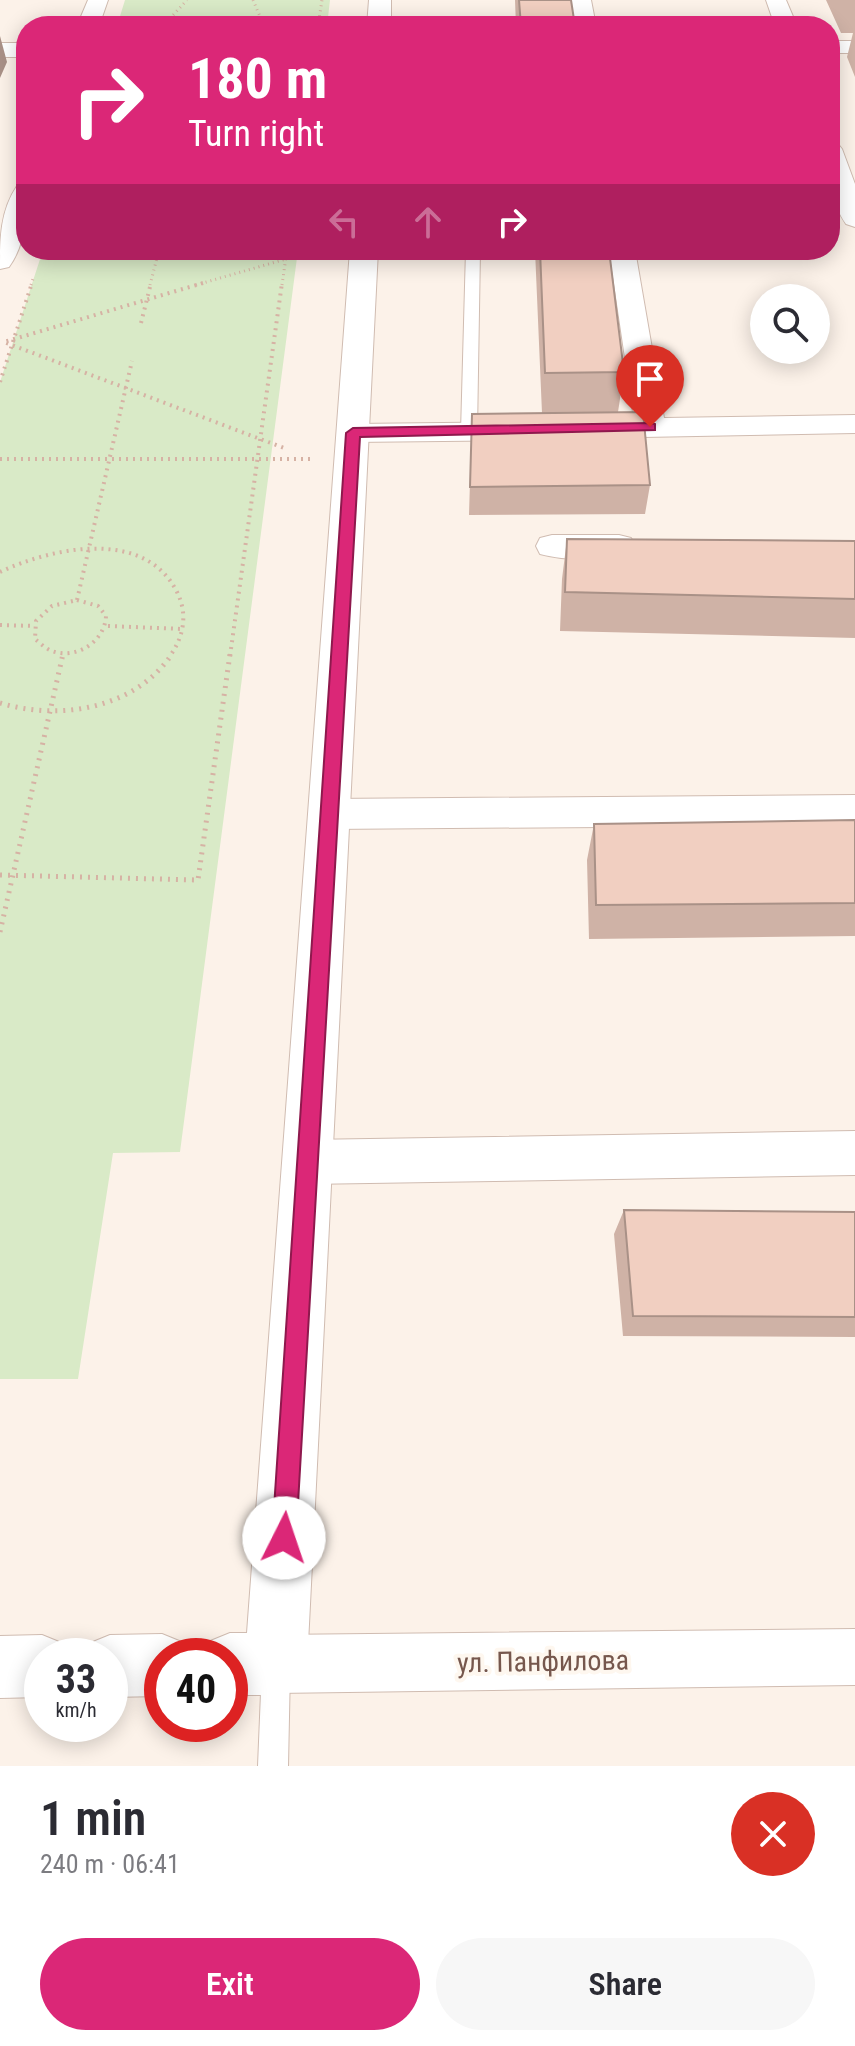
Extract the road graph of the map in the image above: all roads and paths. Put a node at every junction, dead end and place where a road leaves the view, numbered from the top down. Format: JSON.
{"nodes":[{"id":1,"x":187,"y":0,"type":"edge"},
{"id":2,"x":172,"y":16,"type":"edge"},
{"id":3,"x":840,"y":177,"type":"edge"},
{"id":4,"x":16,"y":218,"type":"edge"},
{"id":5,"x":855,"y":219,"type":"edge"},
{"id":6,"x":156,"y":260,"type":"edge"},
{"id":7,"x":282,"y":260,"type":"edge"},
{"id":8,"x":286,"y":260,"type":"edge"},
{"id":9,"x":363,"y":260,"type":"edge"},
{"id":10,"x":473,"y":260,"type":"edge"},
{"id":11,"x":624,"y":260,"type":"edge"},
{"id":12,"x":0,"y":261,"type":"edge"},
{"id":13,"x":38,"y":265,"type":"dead end"},
{"id":14,"x":147,"y":298,"type":"junction"},
{"id":15,"x":141,"y":323,"type":"dead end"},
{"id":16,"x":13,"y":342,"type":"junction"},
{"id":17,"x":132,"y":361,"type":"dead end"},
{"id":18,"x":0,"y":382,"type":"edge"},
{"id":19,"x":125,"y":389,"type":"junction"},
{"id":20,"x":855,"y":424,"type":"edge"},
{"id":21,"x":650,"y":427,"type":"junction"},
{"id":22,"x":469,"y":432,"type":"junction"},
{"id":23,"x":259,"y":439,"type":"junction"},
{"id":24,"x":352,"y":446,"type":"junction"},
{"id":25,"x":284,"y":448,"type":"dead end"},
{"id":26,"x":0,"y":459,"type":"edge"},
{"id":27,"x":109,"y":459,"type":"junction"},
{"id":28,"x":256,"y":459,"type":"junction"},
{"id":29,"x":552,"y":546,"type":"dead end"},
{"id":30,"x":648,"y":546,"type":"edge"},
{"id":31,"x":88,"y":547,"type":"junction"},
{"id":32,"x":0,"y":572,"type":"edge"},
{"id":33,"x":77,"y":600,"type":"junction"},
{"id":34,"x":0,"y":625,"type":"edge"},
{"id":35,"x":35,"y":626,"type":"junction"},
{"id":36,"x":108,"y":626,"type":"junction"},
{"id":37,"x":183,"y":629,"type":"junction"},
{"id":38,"x":63,"y":653,"type":"junction"},
{"id":39,"x":0,"y":703,"type":"edge"},
{"id":40,"x":51,"y":712,"type":"junction"},
{"id":41,"x":855,"y":810,"type":"edge"},
{"id":42,"x":329,"y":814,"type":"junction"},
{"id":43,"x":0,"y":875,"type":"edge"},
{"id":44,"x":13,"y":875,"type":"junction"},
{"id":45,"x":0,"y":932,"type":"edge"},
{"id":46,"x":855,"y":1153,"type":"edge"},
{"id":47,"x":307,"y":1162,"type":"junction"},
{"id":48,"x":855,"y":1657,"type":"edge"},
{"id":49,"x":253,"y":1664,"type":"edge"},
{"id":50,"x":24,"y":1666,"type":"edge"},
{"id":51,"x":0,"y":1667,"type":"edge"},
{"id":52,"x":273,"y":1766,"type":"edge"}],
"edges":[{"from":1,"to":2,"type":"path"},
{"from":3,"to":5,"type":"street"},
{"from":4,"to":12,"type":"street"},
{"from":6,"to":14,"type":"path"},
{"from":7,"to":14,"type":"path"},
{"from":8,"to":23,"type":"path"},
{"from":9,"to":24,"type":"street"},
{"from":10,"to":22,"type":"lane"},
{"from":11,"to":21,"type":"street"},
{"from":13,"to":16,"type":"path"},
{"from":14,"to":15,"type":"path"},
{"from":14,"to":16,"type":"path"},
{"from":16,"to":18,"type":"path"},
{"from":16,"to":19,"type":"path"},
{"from":17,"to":19,"type":"path"},
{"from":19,"to":23,"type":"path"},
{"from":19,"to":27,"type":"path"},
{"from":20,"to":21,"type":"street"},
{"from":21,"to":22,"type":"street"},
{"from":22,"to":24,"type":"street"},
{"from":23,"to":25,"type":"path"},
{"from":23,"to":28,"type":"path"},
{"from":24,"to":28,"type":"path"},
{"from":24,"to":42,"type":"street"},
{"from":26,"to":27,"type":"path"},
{"from":27,"to":28,"type":"path"},
{"from":27,"to":31,"type":"path"},
{"from":28,"to":44,"type":"path"},
{"from":29,"to":30,"type":"street"},
{"from":31,"to":32,"type":"path"},
{"from":31,"to":33,"type":"path"},
{"from":31,"to":37,"type":"path"},
{"from":33,"to":35,"type":"path"},
{"from":33,"to":36,"type":"path"},
{"from":34,"to":35,"type":"path"},
{"from":35,"to":38,"type":"path"},
{"from":36,"to":37,"type":"path"},
{"from":36,"to":38,"type":"path"},
{"from":37,"to":40,"type":"path"},
{"from":38,"to":40,"type":"path"},
{"from":39,"to":40,"type":"path"},
{"from":40,"to":44,"type":"path"},
{"from":41,"to":42,"type":"street"},
{"from":42,"to":47,"type":"street"},
{"from":43,"to":44,"type":"path"},
{"from":44,"to":45,"type":"path"},
{"from":46,"to":47,"type":"street"},
{"from":47,"to":49,"type":"street"},
{"from":48,"to":49,"type":"street","name":"ул. Панфилова"},
{"from":49,"to":52,"type":"lane"},
{"from":50,"to":51,"type":"street"}]}
